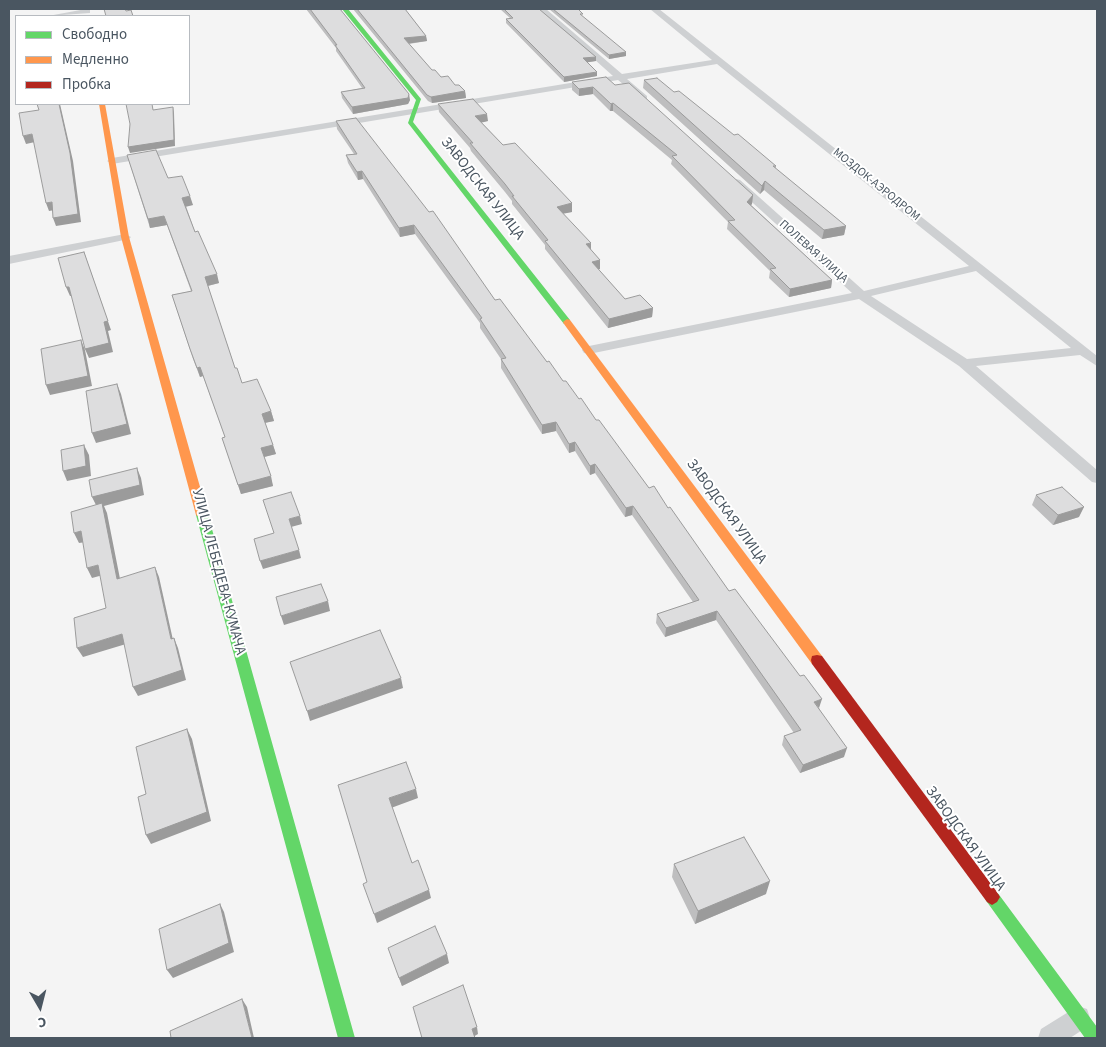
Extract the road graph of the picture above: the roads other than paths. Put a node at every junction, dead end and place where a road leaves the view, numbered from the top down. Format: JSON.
{"nodes":[{"id":1,"x":345,"y":9,"type":"edge"},
{"id":2,"x":542,"y":9,"type":"edge"},
{"id":3,"x":654,"y":9,"type":"edge"},
{"id":4,"x":87,"y":12,"type":"edge"},
{"id":5,"x":61,"y":15,"type":"edge"},
{"id":6,"x":719,"y":61,"type":"junction"},
{"id":7,"x":621,"y":76,"type":"junction"},
{"id":8,"x":650,"y":103,"type":"edge"},
{"id":9,"x":102,"y":105,"type":"edge"},
{"id":10,"x":415,"y":110,"type":"junction"},
{"id":11,"x":112,"y":161,"type":"junction"},
{"id":12,"x":730,"y":176,"type":"edge"},
{"id":13,"x":125,"y":237,"type":"junction"},
{"id":14,"x":9,"y":260,"type":"edge"},
{"id":15,"x":978,"y":267,"type":"junction"},
{"id":16,"x":861,"y":295,"type":"junction"},
{"id":17,"x":589,"y":350,"type":"junction"},
{"id":18,"x":1083,"y":350,"type":"junction"},
{"id":19,"x":1097,"y":362,"type":"edge"},
{"id":20,"x":964,"y":363,"type":"junction"},
{"id":21,"x":1097,"y":478,"type":"edge"},
{"id":22,"x":1078,"y":1018,"type":"junction"},
{"id":23,"x":347,"y":1038,"type":"edge"},
{"id":24,"x":1050,"y":1038,"type":"edge"},
{"id":25,"x":1095,"y":1038,"type":"edge"}],
"edges":[{"from":1,"to":10,"type":"street","name":"ЗАВОДСКАЯ УЛИЦА"},
{"from":2,"to":7,"type":"street"},
{"from":3,"to":6,"type":"street","name":"МОЗДОК-АЭРОДРОМ"},
{"from":4,"to":5,"type":"street"},
{"from":6,"to":7,"type":"street"},
{"from":6,"to":15,"type":"street","name":"МОЗДОК-АЭРОДРОМ"},
{"from":7,"to":8,"type":"street"},
{"from":7,"to":10,"type":"street"},
{"from":9,"to":11,"type":"street","name":"УЛИЦА ЛЕБЕДЕВА-КУМАЧА"},
{"from":10,"to":11,"type":"street"},
{"from":10,"to":17,"type":"street","name":"ЗАВОДСКАЯ УЛИЦА"},
{"from":11,"to":13,"type":"street","name":"УЛИЦА ЛЕБЕДЕВА-КУМАЧА"},
{"from":12,"to":16,"type":"street","name":"ПОЛЕВАЯ УЛИЦА"},
{"from":13,"to":14,"type":"street"},
{"from":13,"to":23,"type":"street","name":"УЛИЦА ЛЕБЕДЕВА-КУМАЧА"},
{"from":15,"to":16,"type":"street"},
{"from":15,"to":18,"type":"street","name":"МОЗДОК-АЭРОДРОМ"},
{"from":16,"to":17,"type":"street"},
{"from":16,"to":20,"type":"street","name":"ПОЛЕВАЯ УЛИЦА"},
{"from":17,"to":22,"type":"street","name":"ЗАВОДСКАЯ УЛИЦА"},
{"from":18,"to":19,"type":"street","name":"МОЗДОК-АЭРОДРОМ"},
{"from":18,"to":20,"type":"street"},
{"from":20,"to":21,"type":"street","name":"ПОЛЕВАЯ УЛИЦА"},
{"from":22,"to":24,"type":"street"},
{"from":22,"to":25,"type":"street","name":"ЗАВОДСКАЯ УЛИЦА"}]}
